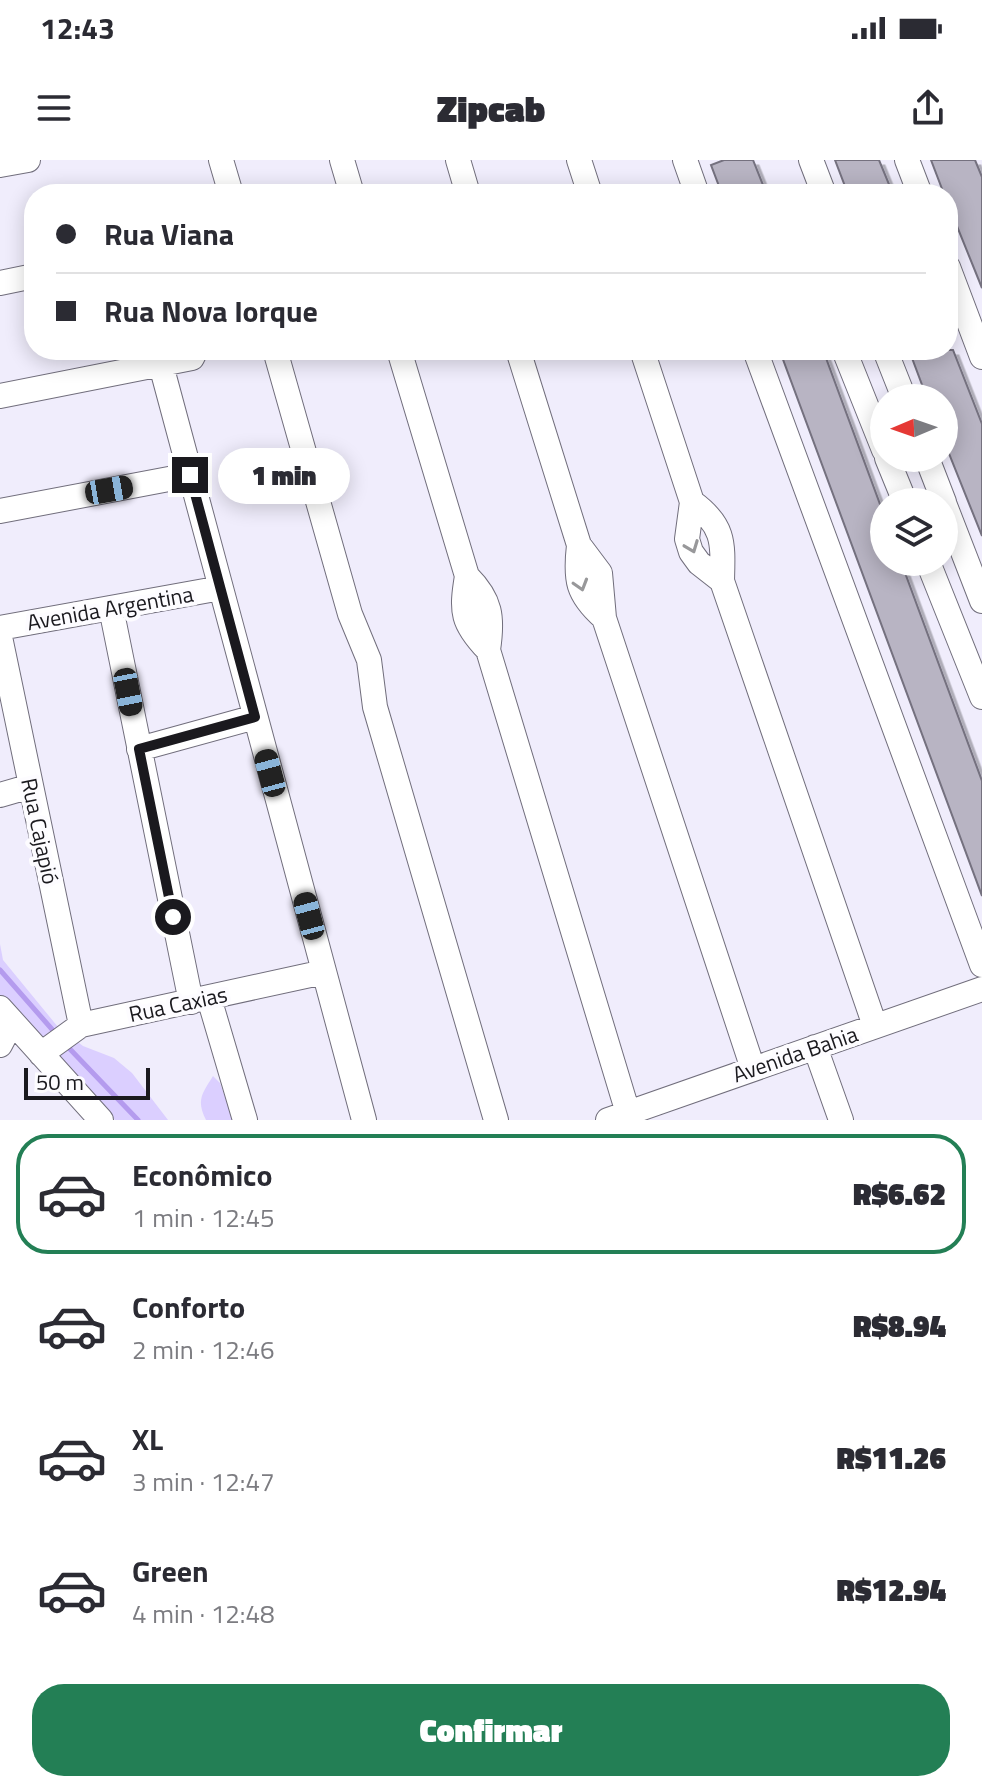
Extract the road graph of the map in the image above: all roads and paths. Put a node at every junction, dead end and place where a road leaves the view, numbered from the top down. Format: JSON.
{"nodes":[{"id":1,"x":28,"y":160,"type":"edge"},
{"id":2,"x":221,"y":160,"type":"edge"},
{"id":3,"x":342,"y":160,"type":"edge"},
{"id":4,"x":458,"y":160,"type":"edge"},
{"id":5,"x":579,"y":160,"type":"edge"},
{"id":6,"x":685,"y":160,"type":"edge"},
{"id":7,"x":811,"y":160,"type":"edge"},
{"id":8,"x":907,"y":160,"type":"edge"},
{"id":9,"x":0,"y":165,"type":"edge"},
{"id":10,"x":228,"y":184,"type":"edge"},
{"id":11,"x":349,"y":184,"type":"edge"},
{"id":12,"x":465,"y":184,"type":"edge"},
{"id":13,"x":587,"y":184,"type":"edge"},
{"id":14,"x":693,"y":184,"type":"edge"},
{"id":15,"x":820,"y":184,"type":"edge"},
{"id":16,"x":916,"y":184,"type":"edge"},
{"id":17,"x":24,"y":278,"type":"edge"},
{"id":18,"x":0,"y":283,"type":"edge"},
{"id":19,"x":958,"y":293,"type":"edge"},
{"id":20,"x":982,"y":357,"type":"edge"},
{"id":21,"x":183,"y":360,"type":"edge"},
{"id":22,"x":278,"y":360,"type":"edge"},
{"id":23,"x":402,"y":360,"type":"edge"},
{"id":24,"x":521,"y":360,"type":"edge"},
{"id":25,"x":645,"y":360,"type":"edge"},
{"id":26,"x":759,"y":360,"type":"edge"},
{"id":27,"x":848,"y":360,"type":"edge"},
{"id":28,"x":889,"y":360,"type":"edge"},
{"id":29,"x":161,"y":365,"type":"junction"},
{"id":30,"x":898,"y":384,"type":"edge"},
{"id":31,"x":0,"y":396,"type":"edge"},
{"id":32,"x":870,"y":415,"type":"edge"},
{"id":33,"x":190,"y":475,"type":"junction"},
{"id":34,"x":0,"y":511,"type":"edge"},
{"id":35,"x":958,"y":538,"type":"edge"},
{"id":36,"x":934,"y":576,"type":"edge"},
{"id":37,"x":221,"y":588,"type":"junction"},
{"id":38,"x":982,"y":601,"type":"edge"},
{"id":39,"x":111,"y":608,"type":"junction"},
{"id":40,"x":0,"y":628,"type":"edge"},
{"id":41,"x":0,"y":637,"type":"edge"},
{"id":42,"x":982,"y":697,"type":"edge"},
{"id":43,"x":255,"y":717,"type":"junction"},
{"id":44,"x":139,"y":749,"type":"junction"},
{"id":45,"x":31,"y":786,"type":"junction"},
{"id":46,"x":0,"y":795,"type":"edge"},
{"id":47,"x":982,"y":965,"type":"edge"},
{"id":48,"x":324,"y":972,"type":"junction"},
{"id":49,"x":982,"y":989,"type":"edge"},
{"id":50,"x":200,"y":1000,"type":"junction"},
{"id":51,"x":6,"y":1015,"type":"edge"},
{"id":52,"x":873,"y":1020,"type":"junction"},
{"id":53,"x":77,"y":1026,"type":"junction"},
{"id":54,"x":0,"y":1045,"type":"edge"},
{"id":55,"x":815,"y":1047,"type":"junction"},
{"id":56,"x":45,"y":1050,"type":"junction"},
{"id":57,"x":751,"y":1062,"type":"junction"},
{"id":58,"x":631,"y":1112,"type":"edge"},
{"id":59,"x":96,"y":1118,"type":"edge"},
{"id":60,"x":245,"y":1120,"type":"edge"},
{"id":61,"x":364,"y":1120,"type":"edge"},
{"id":62,"x":496,"y":1120,"type":"edge"},
{"id":63,"x":841,"y":1120,"type":"edge"}],
"edges":[{"from":1,"to":9,"type":"street"},
{"from":2,"to":10,"type":"street"},
{"from":3,"to":11,"type":"street"},
{"from":4,"to":12,"type":"street"},
{"from":5,"to":13,"type":"street"},
{"from":6,"to":14,"type":"street"},
{"from":7,"to":15,"type":"street"},
{"from":8,"to":16,"type":"street"},
{"from":17,"to":18,"type":"street"},
{"from":19,"to":20,"type":"street"},
{"from":21,"to":29,"type":"street"},
{"from":22,"to":62,"type":"street"},
{"from":23,"to":58,"type":"street"},
{"from":24,"to":57,"type":"street"},
{"from":25,"to":52,"type":"street"},
{"from":26,"to":47,"type":"street"},
{"from":27,"to":32,"type":"street"},
{"from":28,"to":30,"type":"street"},
{"from":29,"to":31,"type":"street"},
{"from":29,"to":33,"type":"street"},
{"from":33,"to":34,"type":"street"},
{"from":33,"to":37,"type":"street"},
{"from":35,"to":38,"type":"street"},
{"from":36,"to":42,"type":"street"},
{"from":37,"to":39,"type":"street","name":"Avenida Argentina"},
{"from":37,"to":43,"type":"street"},
{"from":39,"to":40,"type":"street","name":"Avenida Argentina"},
{"from":39,"to":44,"type":"street"},
{"from":41,"to":45,"type":"street","name":"Rua Cajapió"},
{"from":43,"to":44,"type":"street"},
{"from":43,"to":48,"type":"street"},
{"from":44,"to":50,"type":"street"},
{"from":45,"to":46,"type":"street"},
{"from":45,"to":53,"type":"street","name":"Rua Cajapió"},
{"from":48,"to":50,"type":"street","name":"Rua Caxias"},
{"from":48,"to":61,"type":"street"},
{"from":49,"to":52,"type":"street","name":"Avenida Bahia"},
{"from":50,"to":53,"type":"street","name":"Rua Caxias"},
{"from":50,"to":60,"type":"street"},
{"from":51,"to":54,"type":"street"},
{"from":51,"to":56,"type":"street"},
{"from":52,"to":55,"type":"street","name":"Avenida Bahia"},
{"from":53,"to":56,"type":"street","name":"Rua Caxias"},
{"from":55,"to":57,"type":"street","name":"Avenida Bahia"},
{"from":55,"to":63,"type":"street"},
{"from":56,"to":59,"type":"street"},
{"from":57,"to":58,"type":"street","name":"Avenida Bahia"}]}
